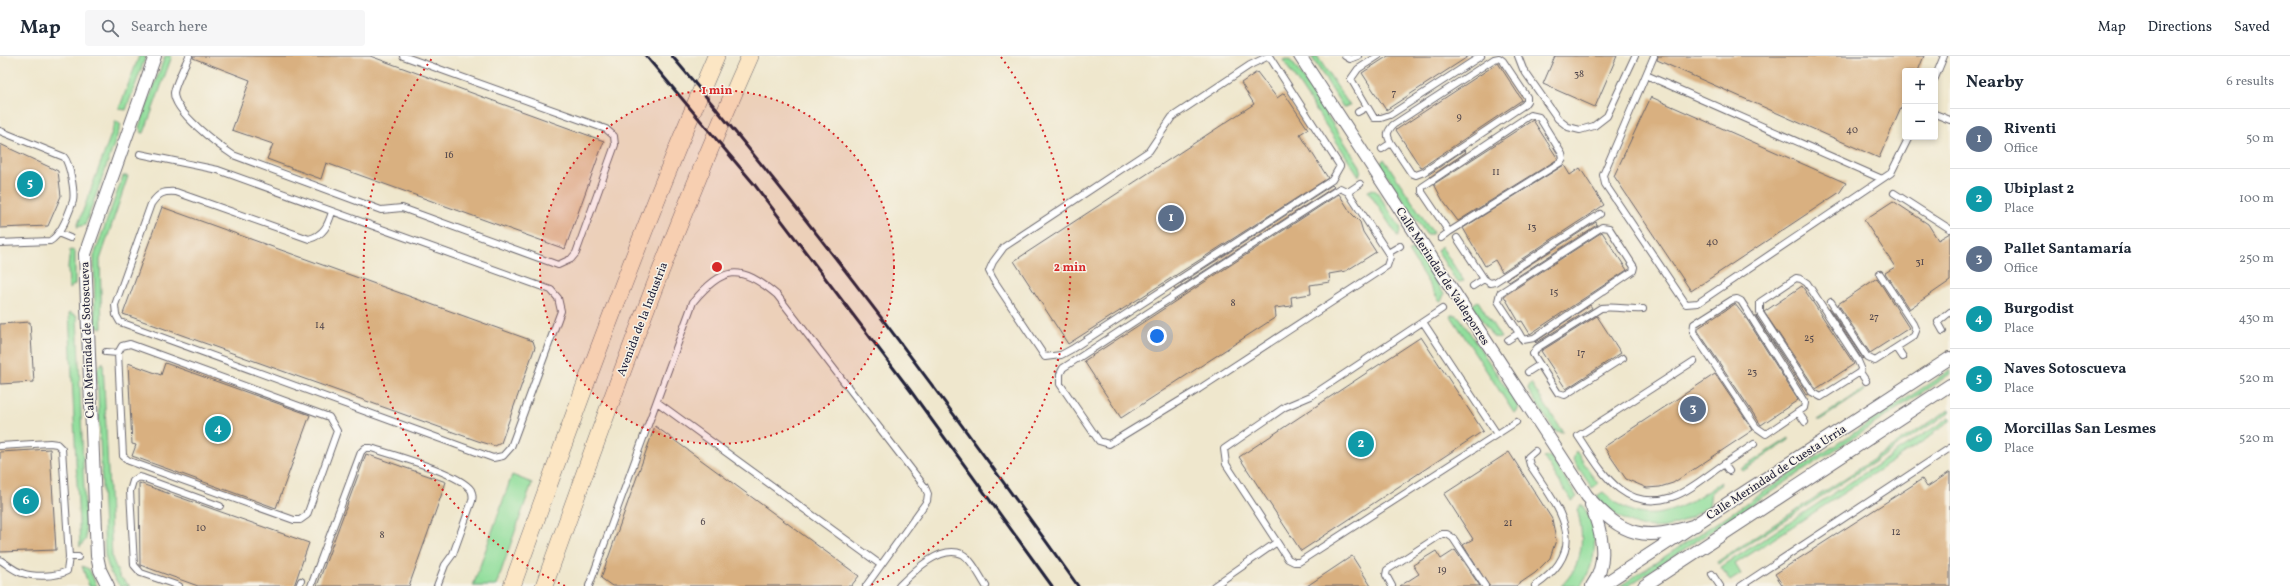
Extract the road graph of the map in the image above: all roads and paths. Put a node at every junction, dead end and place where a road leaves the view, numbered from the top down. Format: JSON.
{"nodes":[{"id":1,"x":155,"y":56,"type":"edge"},
{"id":2,"x":189,"y":56,"type":"edge"},
{"id":3,"x":404,"y":56,"type":"edge"},
{"id":4,"x":716,"y":56,"type":"edge"},
{"id":5,"x":750,"y":56,"type":"edge"},
{"id":6,"x":1269,"y":56,"type":"edge"},
{"id":7,"x":1300,"y":56,"type":"edge"},
{"id":8,"x":1345,"y":56,"type":"edge"},
{"id":9,"x":1358,"y":56,"type":"edge"},
{"id":10,"x":1378,"y":56,"type":"edge"},
{"id":11,"x":1481,"y":56,"type":"edge"},
{"id":12,"x":1518,"y":56,"type":"edge"},
{"id":13,"x":1635,"y":56,"type":"edge"},
{"id":14,"x":1654,"y":56,"type":"edge"},
{"id":15,"x":1944,"y":56,"type":"edge"},
{"id":16,"x":1938,"y":71,"type":"edge"},
{"id":17,"x":1646,"y":74,"type":"junction"},
{"id":18,"x":1367,"y":107,"type":"junction"},
{"id":19,"x":1358,"y":112,"type":"dead end"},
{"id":20,"x":1938,"y":115,"type":"edge"},
{"id":21,"x":1950,"y":120,"type":"edge"},
{"id":22,"x":0,"y":131,"type":"edge"},
{"id":23,"x":1908,"y":140,"type":"edge"},
{"id":24,"x":1391,"y":144,"type":"junction"},
{"id":25,"x":1382,"y":149,"type":"dead end"},
{"id":26,"x":140,"y":154,"type":"dead end"},
{"id":27,"x":1882,"y":179,"type":"junction"},
{"id":28,"x":1360,"y":184,"type":"dead end"},
{"id":29,"x":1348,"y":192,"type":"junction"},
{"id":30,"x":1894,"y":193,"type":"dead end"},
{"id":31,"x":332,"y":212,"type":"junction"},
{"id":32,"x":1600,"y":214,"type":"dead end"},
{"id":33,"x":1950,"y":229,"type":"edge"},
{"id":34,"x":1450,"y":232,"type":"junction"},
{"id":35,"x":58,"y":233,"type":"junction"},
{"id":36,"x":70,"y":238,"type":"dead end"},
{"id":37,"x":1441,"y":238,"type":"dead end"},
{"id":38,"x":1457,"y":238,"type":"dead end"},
{"id":39,"x":0,"y":243,"type":"edge"},
{"id":40,"x":1400,"y":246,"type":"dead end"},
{"id":41,"x":1388,"y":253,"type":"junction"},
{"id":42,"x":1880,"y":274,"type":"dead end"},
{"id":43,"x":1484,"y":279,"type":"junction"},
{"id":44,"x":1472,"y":286,"type":"dead end"},
{"id":45,"x":1831,"y":302,"type":"dead end"},
{"id":46,"x":1442,"y":309,"type":"dead end"},
{"id":47,"x":1643,"y":309,"type":"dead end"},
{"id":48,"x":1950,"y":312,"type":"edge"},
{"id":49,"x":1423,"y":322,"type":"junction"},
{"id":50,"x":1943,"y":331,"type":"dead end"},
{"id":51,"x":1519,"y":333,"type":"junction"},
{"id":52,"x":1508,"y":340,"type":"dead end"},
{"id":53,"x":1897,"y":348,"type":"junction"},
{"id":54,"x":106,"y":352,"type":"dead end"},
{"id":55,"x":118,"y":352,"type":"junction"},
{"id":56,"x":1903,"y":357,"type":"dead end"},
{"id":57,"x":1623,"y":358,"type":"dead end"},
{"id":58,"x":1950,"y":358,"type":"edge"},
{"id":59,"x":1694,"y":361,"type":"dead end"},
{"id":60,"x":1539,"y":365,"type":"junction"},
{"id":61,"x":1528,"y":372,"type":"dead end"},
{"id":62,"x":1860,"y":372,"type":"junction"},
{"id":63,"x":1866,"y":381,"type":"dead end"},
{"id":64,"x":1950,"y":385,"type":"edge"},
{"id":65,"x":657,"y":402,"type":"junction"},
{"id":66,"x":1798,"y":412,"type":"junction"},
{"id":67,"x":1516,"y":422,"type":"dead end"},
{"id":68,"x":1805,"y":422,"type":"dead end"},
{"id":69,"x":1497,"y":434,"type":"junction"},
{"id":70,"x":1578,"y":436,"type":"junction"},
{"id":71,"x":1572,"y":440,"type":"dead end"},
{"id":72,"x":1754,"y":444,"type":"dead end"},
{"id":73,"x":0,"y":446,"type":"edge"},
{"id":74,"x":1950,"y":448,"type":"edge"},
{"id":75,"x":1535,"y":451,"type":"dead end"},
{"id":76,"x":1724,"y":464,"type":"junction"},
{"id":77,"x":1729,"y":471,"type":"dead end"},
{"id":78,"x":1587,"y":496,"type":"junction"},
{"id":79,"x":220,"y":506,"type":"dead end"},
{"id":80,"x":1696,"y":525,"type":"junction"},
{"id":81,"x":1277,"y":542,"type":"junction"},
{"id":82,"x":69,"y":557,"type":"junction"},
{"id":83,"x":78,"y":557,"type":"dead end"},
{"id":84,"x":0,"y":560,"type":"edge"},
{"id":85,"x":881,"y":565,"type":"junction"},
{"id":86,"x":1712,"y":574,"type":"dead end"},
{"id":87,"x":108,"y":586,"type":"edge"},
{"id":88,"x":179,"y":586,"type":"edge"},
{"id":89,"x":311,"y":586,"type":"edge"},
{"id":90,"x":437,"y":586,"type":"edge"},
{"id":91,"x":512,"y":586,"type":"edge"},
{"id":92,"x":544,"y":586,"type":"edge"},
{"id":93,"x":589,"y":586,"type":"edge"},
{"id":94,"x":866,"y":586,"type":"edge"},
{"id":95,"x":899,"y":586,"type":"edge"},
{"id":96,"x":986,"y":586,"type":"edge"},
{"id":97,"x":1214,"y":586,"type":"edge"},
{"id":98,"x":1392,"y":586,"type":"edge"},
{"id":99,"x":1485,"y":586,"type":"edge"},
{"id":100,"x":1535,"y":586,"type":"edge"},
{"id":101,"x":1592,"y":586,"type":"edge"},
{"id":102,"x":1601,"y":586,"type":"edge"},
{"id":103,"x":1644,"y":586,"type":"edge"},
{"id":104,"x":1720,"y":586,"type":"edge"},
{"id":105,"x":1741,"y":586,"type":"edge"}],
"edges":[{"from":1,"to":87,"type":"street","name":"Calle Merindad de Sotoscueva"},
{"from":2,"to":3,"type":"lane"},
{"from":4,"to":91,"type":"main road"},
{"from":5,"to":92,"type":"main road","name":"Avenida de la Industria"},
{"from":6,"to":6,"type":"lane"},
{"from":7,"to":78,"type":"street","name":"Calle Merindad de Valdeporres"},
{"from":8,"to":9,"type":"lane"},
{"from":10,"to":18,"type":"lane"},
{"from":11,"to":18,"type":"lane"},
{"from":12,"to":13,"type":"lane"},
{"from":14,"to":17,"type":"lane"},
{"from":15,"to":16,"type":"lane"},
{"from":17,"to":27,"type":"lane"},
{"from":17,"to":27,"type":"lane"},
{"from":18,"to":19,"type":"lane"},
{"from":20,"to":21,"type":"lane"},
{"from":22,"to":35,"type":"lane"},
{"from":23,"to":27,"type":"lane"},
{"from":24,"to":24,"type":"lane"},
{"from":24,"to":25,"type":"lane"},
{"from":26,"to":31,"type":"lane"},
{"from":28,"to":29,"type":"lane"},
{"from":29,"to":41,"type":"lane"},
{"from":29,"to":41,"type":"lane"},
{"from":30,"to":33,"type":"lane"},
{"from":31,"to":31,"type":"lane"},
{"from":32,"to":43,"type":"lane"},
{"from":34,"to":34,"type":"lane"},
{"from":34,"to":37,"type":"lane"},
{"from":35,"to":36,"type":"lane"},
{"from":35,"to":39,"type":"lane"},
{"from":38,"to":43,"type":"lane"},
{"from":40,"to":41,"type":"lane"},
{"from":42,"to":53,"type":"lane"},
{"from":43,"to":44,"type":"lane"},
{"from":45,"to":53,"type":"lane"},
{"from":46,"to":49,"type":"lane"},
{"from":47,"to":60,"type":"lane"},
{"from":48,"to":50,"type":"lane"},
{"from":49,"to":69,"type":"lane"},
{"from":49,"to":81,"type":"lane"},
{"from":51,"to":51,"type":"lane"},
{"from":51,"to":52,"type":"lane"},
{"from":53,"to":56,"type":"lane"},
{"from":54,"to":55,"type":"lane"},
{"from":55,"to":55,"type":"lane"},
{"from":57,"to":60,"type":"lane"},
{"from":58,"to":80,"type":"street","name":"Calle Merindad de Cuesta Urria"},
{"from":59,"to":70,"type":"lane"},
{"from":60,"to":61,"type":"lane"},
{"from":62,"to":62,"type":"lane"},
{"from":62,"to":63,"type":"lane"},
{"from":64,"to":103,"type":"street","name":"Calle Merindad de Cuesta Urria"},
{"from":65,"to":85,"type":"lane"},
{"from":65,"to":85,"type":"lane"},
{"from":65,"to":93,"type":"lane"},
{"from":66,"to":66,"type":"lane"},
{"from":66,"to":68,"type":"lane"},
{"from":67,"to":69,"type":"lane"},
{"from":69,"to":81,"type":"lane"},
{"from":70,"to":71,"type":"lane"},
{"from":70,"to":76,"type":"lane"},
{"from":72,"to":76,"type":"lane"},
{"from":73,"to":82,"type":"lane"},
{"from":74,"to":105,"type":"lane"},
{"from":75,"to":100,"type":"lane"},
{"from":76,"to":77,"type":"lane"},
{"from":78,"to":80,"type":"street","name":"Calle Merindad de Valdeporres"},
{"from":78,"to":101,"type":"street","name":"Calle Merindad de Valdeporres"},
{"from":79,"to":88,"type":"lane"},
{"from":80,"to":102,"type":"street","name":"Calle Merindad de Cuesta Urria"},
{"from":81,"to":97,"type":"lane"},
{"from":82,"to":83,"type":"lane"},
{"from":82,"to":84,"type":"lane"},
{"from":85,"to":94,"type":"lane"},
{"from":86,"to":104,"type":"lane"},
{"from":89,"to":90,"type":"lane"},
{"from":95,"to":96,"type":"lane"},
{"from":98,"to":99,"type":"lane"}]}
